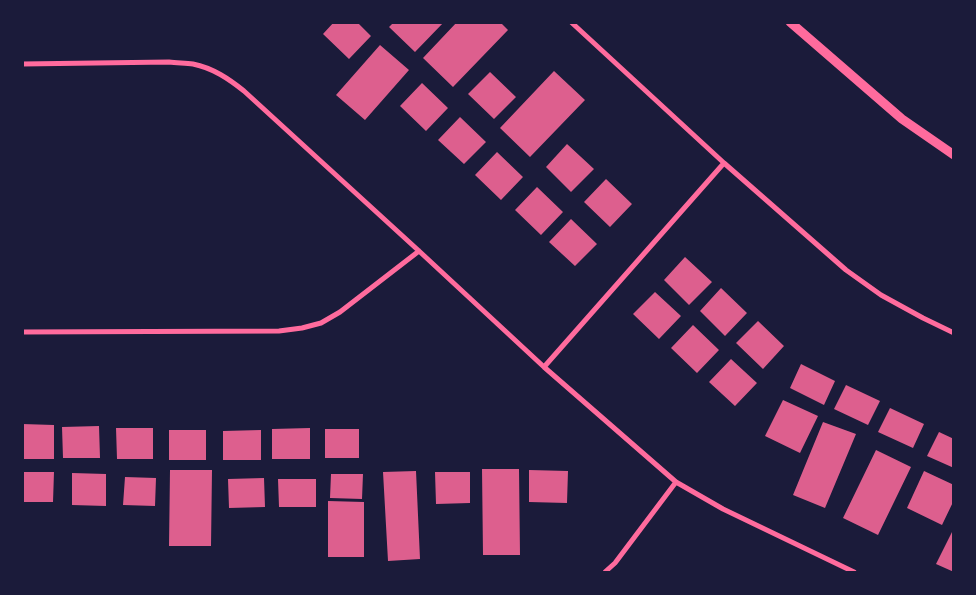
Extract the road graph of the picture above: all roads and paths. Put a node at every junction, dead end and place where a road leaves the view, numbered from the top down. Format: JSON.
{"nodes":[{"id":1,"x":571,"y":22,"type":"edge"},
{"id":2,"x":790,"y":22,"type":"edge"},
{"id":3,"x":22,"y":64,"type":"edge"},
{"id":4,"x":954,"y":154,"type":"edge"},
{"id":5,"x":724,"y":163,"type":"junction"},
{"id":6,"x":419,"y":251,"type":"junction"},
{"id":7,"x":22,"y":332,"type":"edge"},
{"id":8,"x":954,"y":333,"type":"edge"},
{"id":9,"x":544,"y":367,"type":"junction"},
{"id":10,"x":676,"y":482,"type":"junction"},
{"id":11,"x":605,"y":572,"type":"edge"},
{"id":12,"x":854,"y":572,"type":"edge"}],
"edges":[{"from":1,"to":5,"type":"street"},
{"from":2,"to":4,"type":"street"},
{"from":3,"to":6,"type":"street"},
{"from":5,"to":8,"type":"street"},
{"from":5,"to":9,"type":"street"},
{"from":6,"to":7,"type":"street"},
{"from":6,"to":9,"type":"street"},
{"from":9,"to":10,"type":"street"},
{"from":10,"to":11,"type":"street"},
{"from":10,"to":12,"type":"street"}]}
